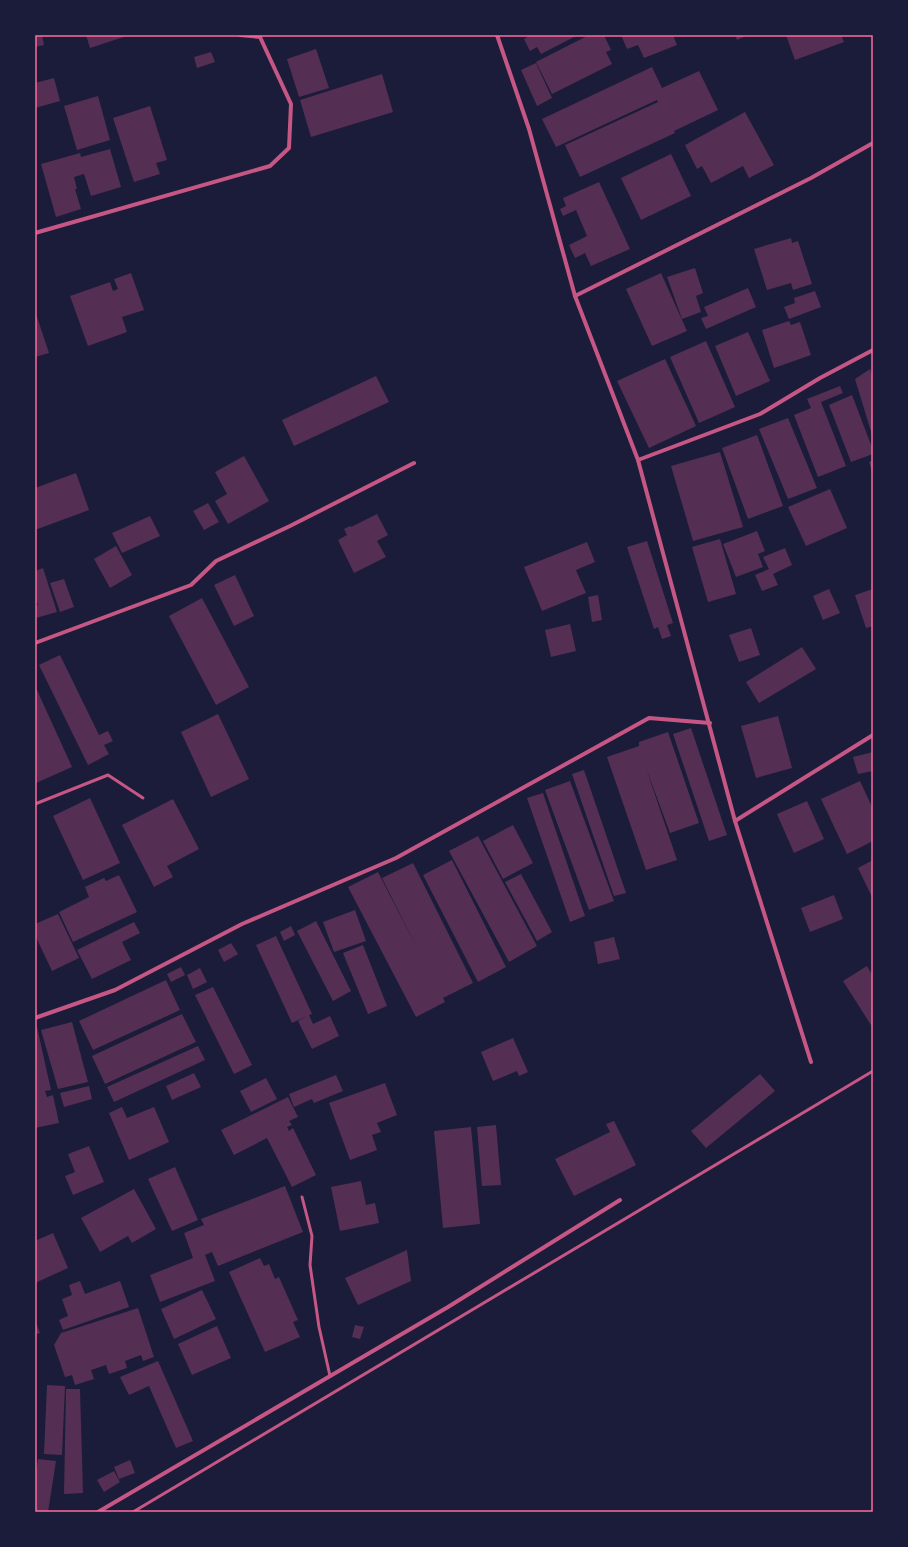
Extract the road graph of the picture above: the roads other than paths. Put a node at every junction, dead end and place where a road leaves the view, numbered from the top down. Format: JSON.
{"nodes":[{"id":1,"x":240,"y":35,"type":"edge"},
{"id":2,"x":497,"y":35,"type":"edge"},
{"id":3,"x":873,"y":143,"type":"edge"},
{"id":4,"x":35,"y":233,"type":"edge"},
{"id":5,"x":575,"y":296,"type":"junction"},
{"id":6,"x":873,"y":350,"type":"edge"},
{"id":7,"x":638,"y":460,"type":"junction"},
{"id":8,"x":414,"y":463,"type":"dead end"},
{"id":9,"x":35,"y":642,"type":"edge"},
{"id":10,"x":710,"y":723,"type":"junction"},
{"id":11,"x":873,"y":735,"type":"edge"},
{"id":12,"x":143,"y":798,"type":"dead end"},
{"id":13,"x":35,"y":804,"type":"edge"},
{"id":14,"x":735,"y":821,"type":"junction"},
{"id":15,"x":35,"y":1018,"type":"edge"},
{"id":16,"x":811,"y":1062,"type":"dead end"},
{"id":17,"x":873,"y":1071,"type":"edge"},
{"id":18,"x":302,"y":1197,"type":"dead end"},
{"id":19,"x":620,"y":1200,"type":"dead end"},
{"id":20,"x":330,"y":1376,"type":"junction"},
{"id":21,"x":98,"y":1512,"type":"edge"},
{"id":22,"x":134,"y":1512,"type":"edge"}],
"edges":[{"from":1,"to":4,"type":"street"},
{"from":2,"to":5,"type":"street"},
{"from":3,"to":5,"type":"street"},
{"from":5,"to":7,"type":"street"},
{"from":6,"to":7,"type":"street"},
{"from":7,"to":10,"type":"street"},
{"from":8,"to":9,"type":"street"},
{"from":10,"to":14,"type":"street"},
{"from":10,"to":15,"type":"street"},
{"from":11,"to":14,"type":"street"},
{"from":12,"to":13,"type":"lane"},
{"from":14,"to":16,"type":"street"},
{"from":17,"to":22,"type":"lane"},
{"from":18,"to":20,"type":"lane"},
{"from":19,"to":20,"type":"street"},
{"from":20,"to":21,"type":"street"}]}
